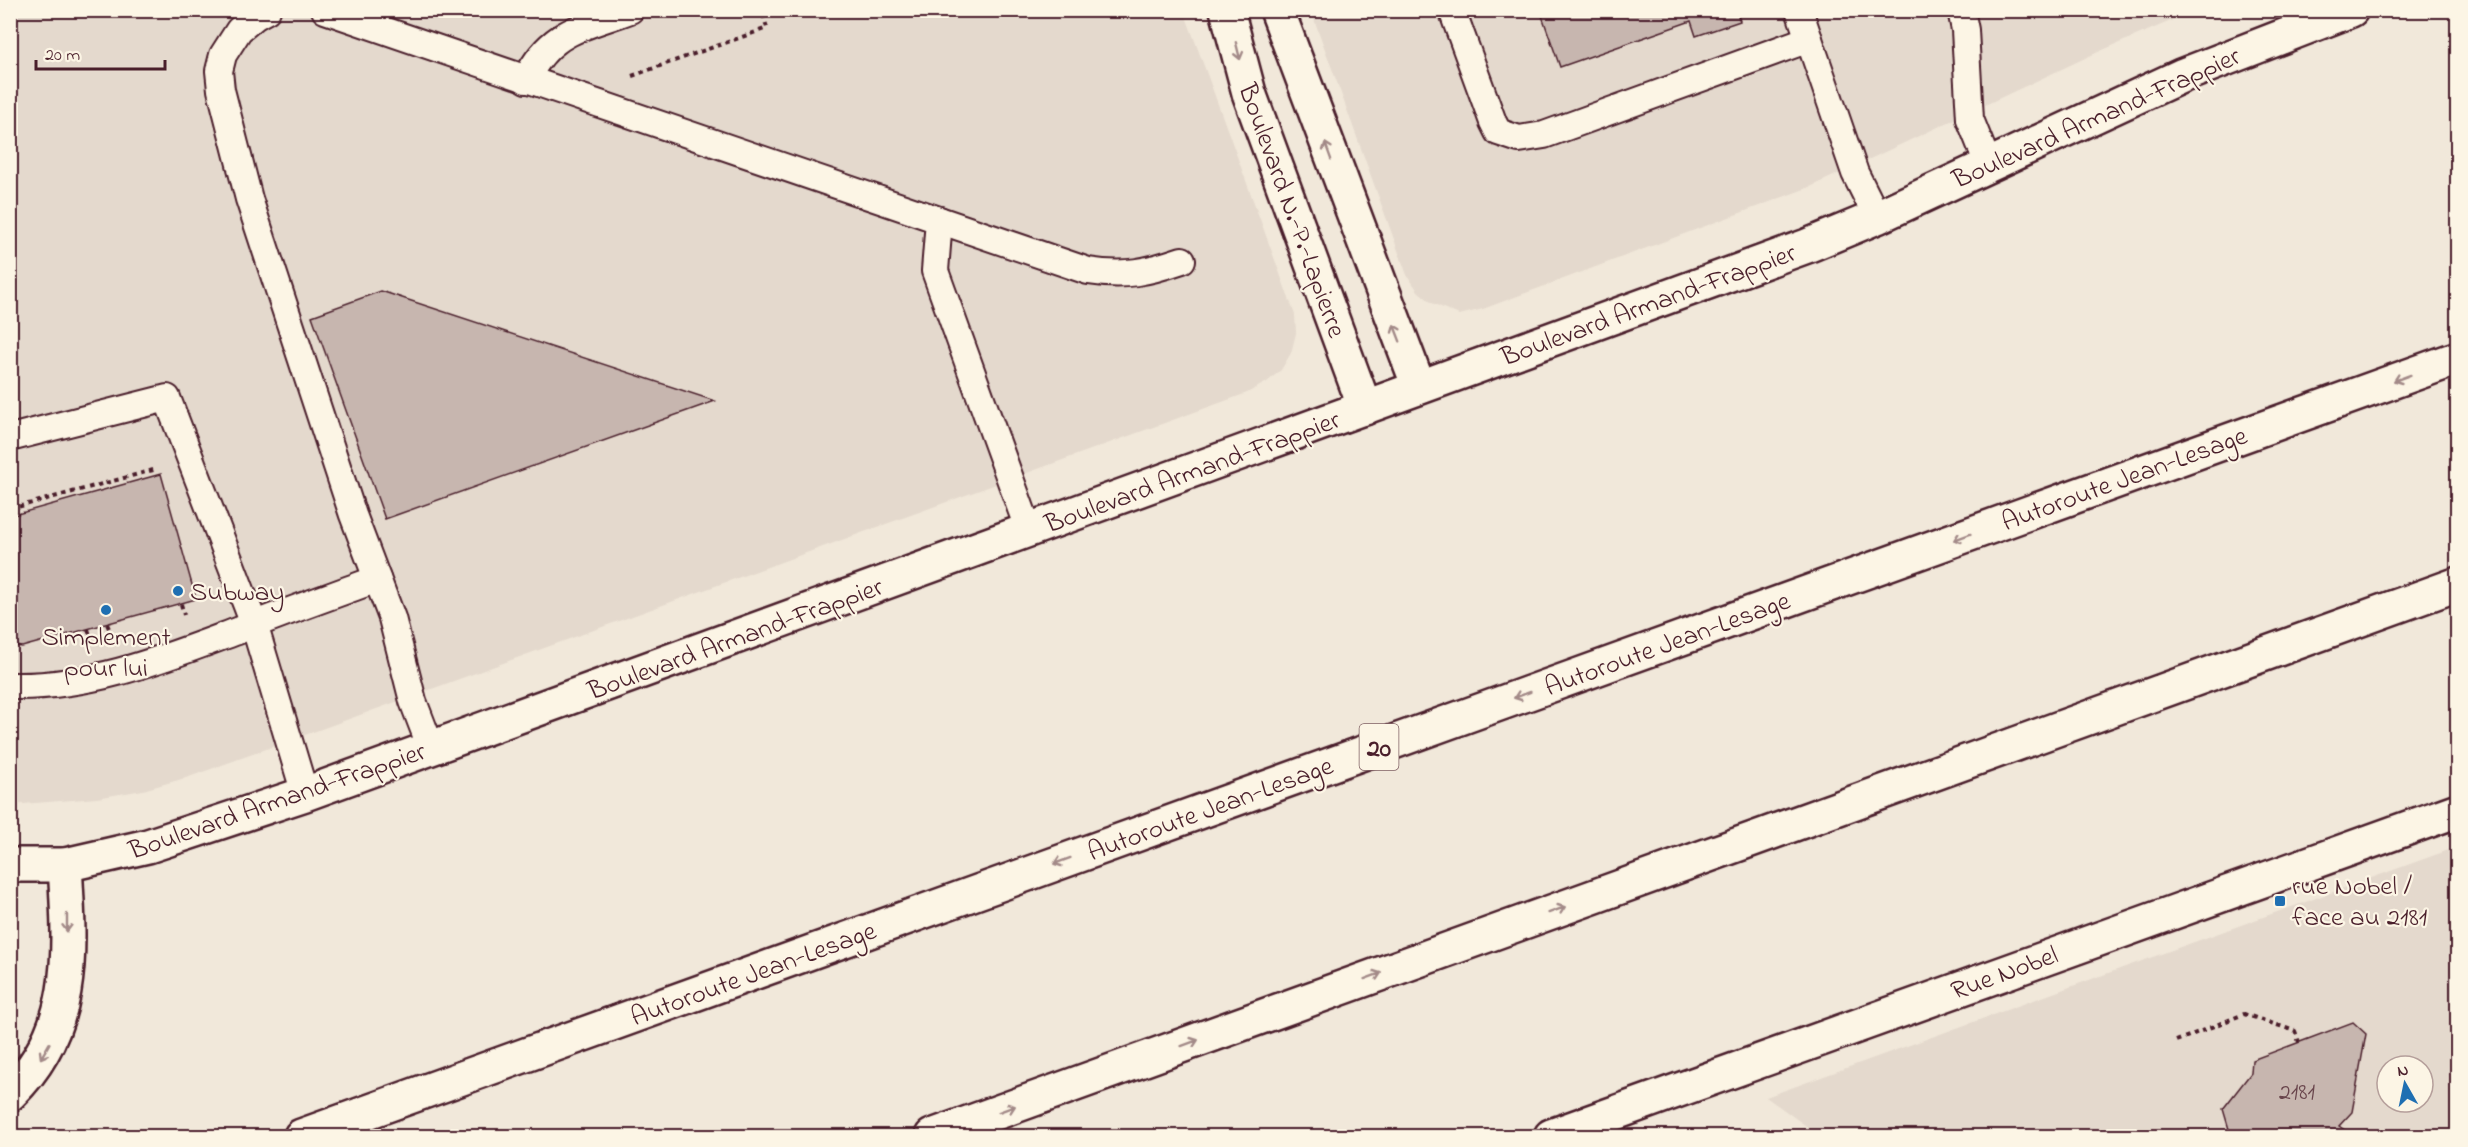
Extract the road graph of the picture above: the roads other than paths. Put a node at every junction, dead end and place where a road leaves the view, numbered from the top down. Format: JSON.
{"nodes":[{"id":1,"x":267,"y":10,"type":"edge"},
{"id":2,"x":325,"y":10,"type":"edge"},
{"id":3,"x":630,"y":10,"type":"edge"},
{"id":4,"x":1227,"y":10,"type":"edge"},
{"id":5,"x":1277,"y":10,"type":"edge"},
{"id":6,"x":1452,"y":10,"type":"edge"},
{"id":7,"x":1799,"y":10,"type":"edge"},
{"id":8,"x":1960,"y":10,"type":"edge"},
{"id":9,"x":2351,"y":10,"type":"edge"},
{"id":10,"x":1809,"y":39,"type":"junction"},
{"id":11,"x":526,"y":80,"type":"junction"},
{"id":12,"x":1988,"y":164,"type":"junction"},
{"id":13,"x":1877,"y":217,"type":"junction"},
{"id":14,"x":939,"y":220,"type":"junction"},
{"id":15,"x":1182,"y":260,"type":"dead end"},
{"id":16,"x":2457,"y":358,"type":"edge"},
{"id":17,"x":1419,"y":387,"type":"junction"},
{"id":18,"x":1365,"y":408,"type":"junction"},
{"id":19,"x":10,"y":438,"type":"edge"},
{"id":20,"x":1029,"y":531,"type":"junction"},
{"id":21,"x":377,"y":579,"type":"junction"},
{"id":22,"x":2457,"y":584,"type":"edge"},
{"id":23,"x":254,"y":624,"type":"junction"},
{"id":24,"x":10,"y":686,"type":"edge"},
{"id":25,"x":431,"y":748,"type":"junction"},
{"id":26,"x":305,"y":794,"type":"junction"},
{"id":27,"x":2456,"y":814,"type":"edge"},
{"id":28,"x":10,"y":865,"type":"edge"},
{"id":29,"x":65,"y":865,"type":"junction"},
{"id":30,"x":10,"y":1094,"type":"edge"},
{"id":31,"x":301,"y":1137,"type":"edge"},
{"id":32,"x":932,"y":1137,"type":"edge"},
{"id":33,"x":1551,"y":1137,"type":"edge"}],
"edges":[{"from":1,"to":21,"type":"lane"},
{"from":2,"to":11,"type":"lane"},
{"from":3,"to":11,"type":"lane"},
{"from":4,"to":18,"type":"main road","name":"Boulevard N.-P.-Lapierre","one_way":true},
{"from":17,"to":5,"type":"main road","name":"Boulevard N.-P.-Lapierre","one_way":true},
{"from":6,"to":10,"type":"lane"},
{"from":7,"to":10,"type":"lane"},
{"from":8,"to":12,"type":"lane"},
{"from":9,"to":12,"type":"main road","name":"Boulevard Armand-Frappier"},
{"from":10,"to":13,"type":"lane"},
{"from":11,"to":14,"type":"lane"},
{"from":12,"to":13,"type":"main road","name":"Boulevard Armand-Frappier"},
{"from":13,"to":17,"type":"main road","name":"Boulevard Armand-Frappier"},
{"from":14,"to":15,"type":"lane"},
{"from":14,"to":20,"type":"lane"},
{"from":16,"to":31,"type":"main road","name":"Autoroute Jean-Lesage","number":"20","one_way":true},
{"from":17,"to":18,"type":"main road","name":"Boulevard Armand-Frappier"},
{"from":18,"to":20,"type":"main road","name":"Boulevard Armand-Frappier"},
{"from":19,"to":23,"type":"lane"},
{"from":20,"to":25,"type":"main road","name":"Boulevard Armand-Frappier"},
{"from":21,"to":23,"type":"lane"},
{"from":21,"to":25,"type":"lane"},
{"from":32,"to":22,"type":"main road","one_way":true},
{"from":23,"to":24,"type":"lane"},
{"from":23,"to":26,"type":"lane"},
{"from":25,"to":26,"type":"main road","name":"Boulevard Armand-Frappier"},
{"from":26,"to":29,"type":"main road","name":"Boulevard Armand-Frappier"},
{"from":27,"to":33,"type":"main road","name":"Rue Nobel"},
{"from":28,"to":29,"type":"main road","name":"Boulevard Armand-Frappier"},
{"from":29,"to":30,"type":"main road","one_way":true}]}
